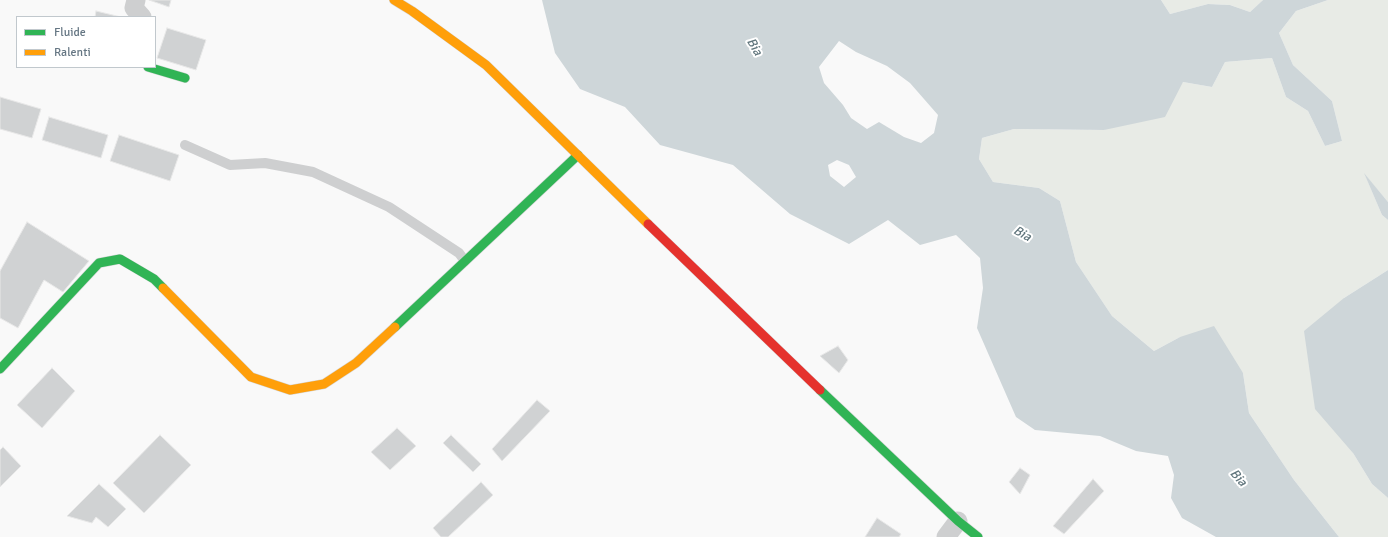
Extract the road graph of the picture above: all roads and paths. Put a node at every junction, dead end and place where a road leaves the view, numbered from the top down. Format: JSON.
{"nodes":[{"id":1,"x":136,"y":0,"type":"edge"},
{"id":2,"x":394,"y":0,"type":"edge"},
{"id":3,"x":141,"y":16,"type":"edge"},
{"id":4,"x":148,"y":68,"type":"edge"},
{"id":5,"x":185,"y":78,"type":"dead end"},
{"id":6,"x":185,"y":146,"type":"dead end"},
{"id":7,"x":578,"y":155,"type":"junction"},
{"id":8,"x":465,"y":261,"type":"junction"},
{"id":9,"x":0,"y":369,"type":"edge"},
{"id":10,"x":958,"y":521,"type":"junction"},
{"id":11,"x":946,"y":537,"type":"edge"},
{"id":12,"x":978,"y":537,"type":"edge"}],
"edges":[{"from":1,"to":3,"type":"street"},
{"from":2,"to":7,"type":"street"},
{"from":4,"to":5,"type":"street"},
{"from":6,"to":8,"type":"lane"},
{"from":7,"to":8,"type":"street"},
{"from":7,"to":10,"type":"street"},
{"from":8,"to":9,"type":"street"},
{"from":10,"to":11,"type":"street"},
{"from":10,"to":12,"type":"street"}]}
